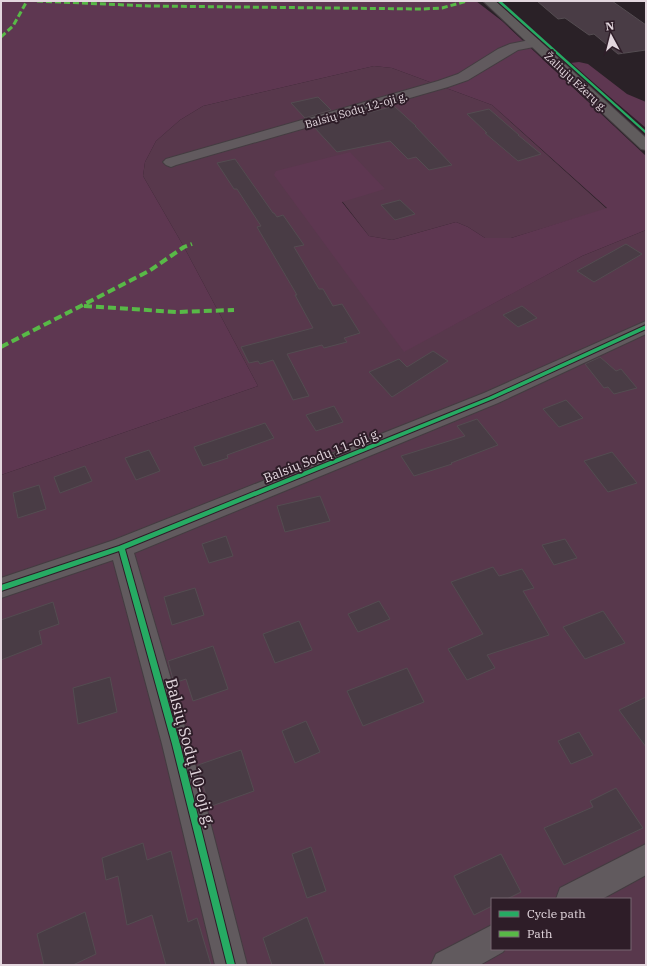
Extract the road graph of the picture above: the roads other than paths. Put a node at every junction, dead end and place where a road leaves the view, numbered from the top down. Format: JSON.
{"nodes":[{"id":1,"x":489,"y":1,"type":"edge"},
{"id":2,"x":535,"y":43,"type":"junction"},
{"id":3,"x":646,"y":146,"type":"edge"},
{"id":4,"x":170,"y":162,"type":"dead end"},
{"id":5,"x":646,"y":328,"type":"edge"},
{"id":6,"x":121,"y":548,"type":"junction"},
{"id":7,"x":1,"y":588,"type":"edge"},
{"id":8,"x":646,"y":859,"type":"edge"},
{"id":9,"x":573,"y":898,"type":"edge"},
{"id":10,"x":491,"y":942,"type":"edge"},
{"id":11,"x":231,"y":965,"type":"edge"},
{"id":12,"x":447,"y":965,"type":"edge"}],
"edges":[{"from":1,"to":2,"type":"main road","name":"Žaliųjų Ežerų g."},
{"from":2,"to":3,"type":"main road","name":"Žaliųjų Ežerų g."},
{"from":2,"to":4,"type":"street","name":"Balsių Sodų 12-oji g."},
{"from":5,"to":6,"type":"street","name":"Balsių Sodų 11-oji g."},
{"from":6,"to":7,"type":"street","name":"Balsių Sodų 11-oji g."},
{"from":6,"to":11,"type":"street","name":"Balsių Sodų 10-oji g."},
{"from":8,"to":9,"type":"street"},
{"from":10,"to":12,"type":"street"}]}
